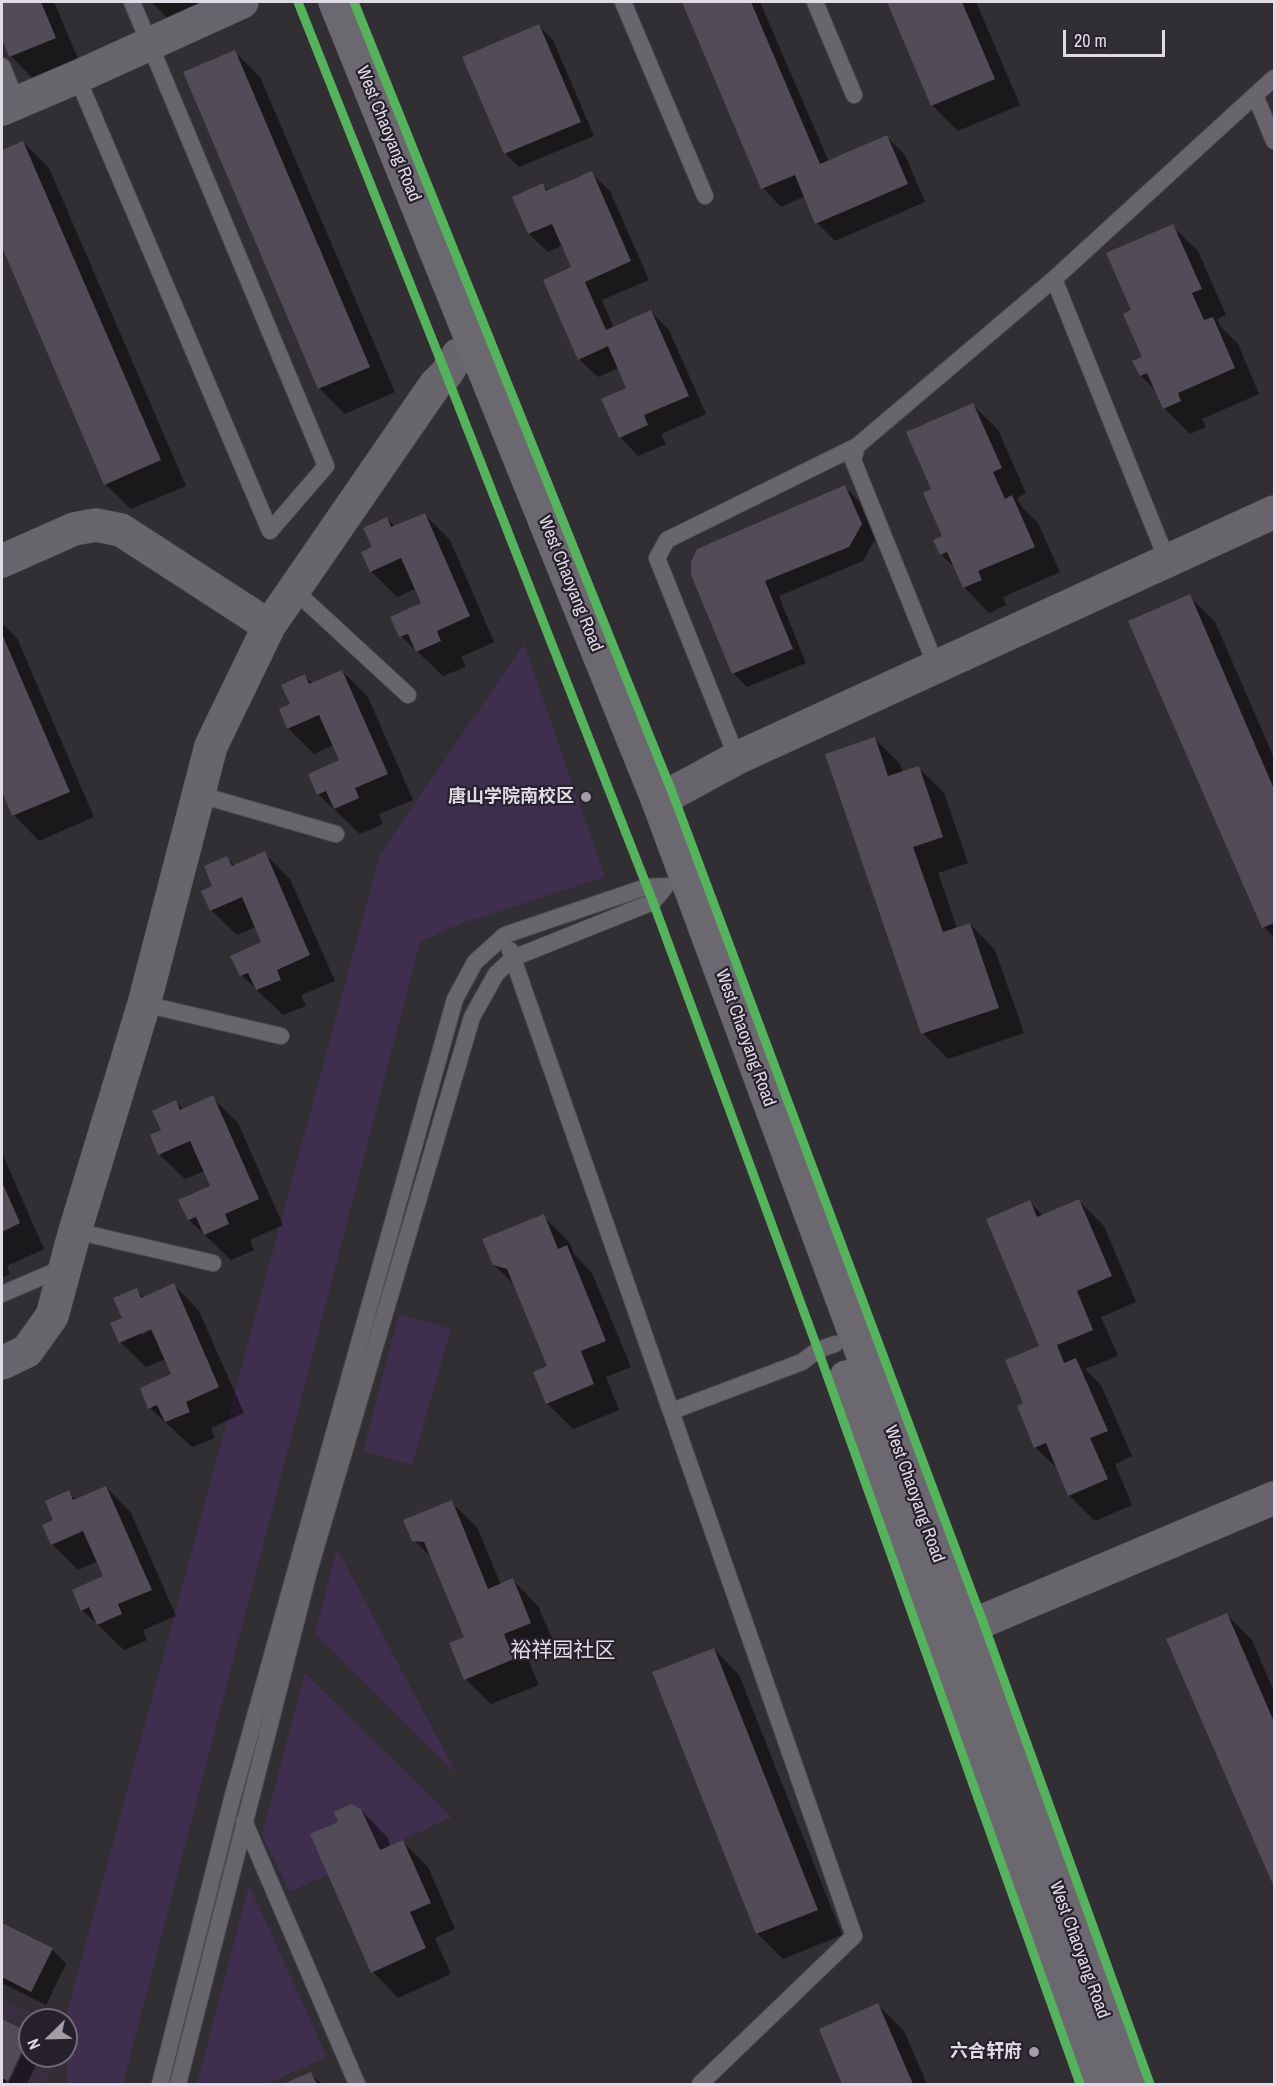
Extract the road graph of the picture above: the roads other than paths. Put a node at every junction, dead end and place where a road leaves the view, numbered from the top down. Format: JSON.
{"nodes":[{"id":1,"x":132,"y":2,"type":"edge"},
{"id":2,"x":242,"y":2,"type":"edge"},
{"id":3,"x":314,"y":2,"type":"edge"},
{"id":4,"x":335,"y":2,"type":"edge"},
{"id":5,"x":623,"y":2,"type":"edge"},
{"id":6,"x":815,"y":2,"type":"edge"},
{"id":7,"x":149,"y":42,"type":"junction"},
{"id":8,"x":2,"y":66,"type":"edge"},
{"id":9,"x":77,"y":77,"type":"junction"},
{"id":10,"x":1275,"y":78,"type":"edge"},
{"id":11,"x":854,"y":95,"type":"dead end"},
{"id":12,"x":1256,"y":95,"type":"junction"},
{"id":13,"x":9,"y":106,"type":"edge"},
{"id":14,"x":1275,"y":141,"type":"edge"},
{"id":15,"x":705,"y":196,"type":"dead end"},
{"id":16,"x":1054,"y":279,"type":"junction"},
{"id":17,"x":458,"y":355,"type":"junction"},
{"id":18,"x":857,"y":446,"type":"junction"},
{"id":19,"x":1275,"y":512,"type":"edge"},
{"id":20,"x":1167,"y":560,"type":"junction"},
{"id":21,"x":2,"y":561,"type":"edge"},
{"id":22,"x":294,"y":590,"type":"junction"},
{"id":23,"x":269,"y":626,"type":"junction"},
{"id":24,"x":936,"y":666,"type":"junction"},
{"id":25,"x":408,"y":695,"type":"dead end"},
{"id":26,"x":736,"y":758,"type":"junction"},
{"id":27,"x":197,"y":794,"type":"junction"},
{"id":28,"x":658,"y":801,"type":"junction"},
{"id":29,"x":336,"y":834,"type":"dead end"},
{"id":30,"x":666,"y":886,"type":"junction"},
{"id":31,"x":505,"y":935,"type":"junction"},
{"id":32,"x":513,"y":958,"type":"junction"},
{"id":33,"x":144,"y":1004,"type":"junction"},
{"id":34,"x":282,"y":1036,"type":"dead end"},
{"id":35,"x":75,"y":1231,"type":"junction"},
{"id":36,"x":213,"y":1263,"type":"dead end"},
{"id":37,"x":66,"y":1267,"type":"junction"},
{"id":38,"x":2,"y":1294,"type":"edge"},
{"id":39,"x":835,"y":1344,"type":"junction"},
{"id":40,"x":2,"y":1363,"type":"edge"},
{"id":41,"x":672,"y":1411,"type":"junction"},
{"id":42,"x":1275,"y":1498,"type":"edge"},
{"id":43,"x":964,"y":1629,"type":"junction"},
{"id":44,"x":232,"y":1799,"type":"junction"},
{"id":45,"x":245,"y":1823,"type":"junction"},
{"id":46,"x":160,"y":2085,"type":"edge"},
{"id":47,"x":178,"y":2085,"type":"edge"},
{"id":48,"x":357,"y":2085,"type":"edge"},
{"id":49,"x":700,"y":2085,"type":"edge"},
{"id":50,"x":1099,"y":2085,"type":"edge"},
{"id":51,"x":1128,"y":2085,"type":"edge"}],
"edges":[{"from":1,"to":7,"type":"lane"},
{"from":2,"to":7,"type":"street"},
{"from":3,"to":17,"type":"main road","name":"West Chaoyang Road"},
{"from":4,"to":28,"type":"main road","name":"West Chaoyang Road"},
{"from":5,"to":15,"type":"lane"},
{"from":6,"to":11,"type":"lane"},
{"from":7,"to":9,"type":"street"},
{"from":7,"to":9,"type":"lane"},
{"from":8,"to":13,"type":"lane"},
{"from":9,"to":13,"type":"street"},
{"from":10,"to":12,"type":"lane"},
{"from":12,"to":14,"type":"lane"},
{"from":12,"to":16,"type":"lane"},
{"from":16,"to":18,"type":"lane"},
{"from":16,"to":20,"type":"lane"},
{"from":17,"to":22,"type":"street"},
{"from":17,"to":30,"type":"main road","name":"West Chaoyang Road"},
{"from":18,"to":24,"type":"lane"},
{"from":18,"to":26,"type":"lane"},
{"from":19,"to":20,"type":"street"},
{"from":20,"to":24,"type":"street"},
{"from":21,"to":23,"type":"street"},
{"from":22,"to":23,"type":"street"},
{"from":22,"to":25,"type":"lane"},
{"from":23,"to":27,"type":"street"},
{"from":24,"to":26,"type":"street"},
{"from":26,"to":28,"type":"street"},
{"from":27,"to":29,"type":"lane"},
{"from":27,"to":33,"type":"street"},
{"from":28,"to":43,"type":"main road","name":"West Chaoyang Road"},
{"from":30,"to":31,"type":"lane"},
{"from":30,"to":32,"type":"lane"},
{"from":30,"to":39,"type":"main road","name":"West Chaoyang Road"},
{"from":31,"to":32,"type":"lane"},
{"from":31,"to":44,"type":"lane"},
{"from":32,"to":41,"type":"lane"},
{"from":32,"to":45,"type":"lane"},
{"from":33,"to":34,"type":"lane"},
{"from":33,"to":35,"type":"street"},
{"from":35,"to":36,"type":"lane"},
{"from":35,"to":37,"type":"street"},
{"from":37,"to":38,"type":"lane"},
{"from":37,"to":40,"type":"street"},
{"from":39,"to":41,"type":"lane"},
{"from":39,"to":50,"type":"main road","name":"West Chaoyang Road"},
{"from":41,"to":49,"type":"lane"},
{"from":42,"to":43,"type":"street"},
{"from":43,"to":51,"type":"main road","name":"West Chaoyang Road"},
{"from":44,"to":45,"type":"lane"},
{"from":44,"to":46,"type":"lane"},
{"from":45,"to":47,"type":"lane"},
{"from":45,"to":48,"type":"lane"}]}
